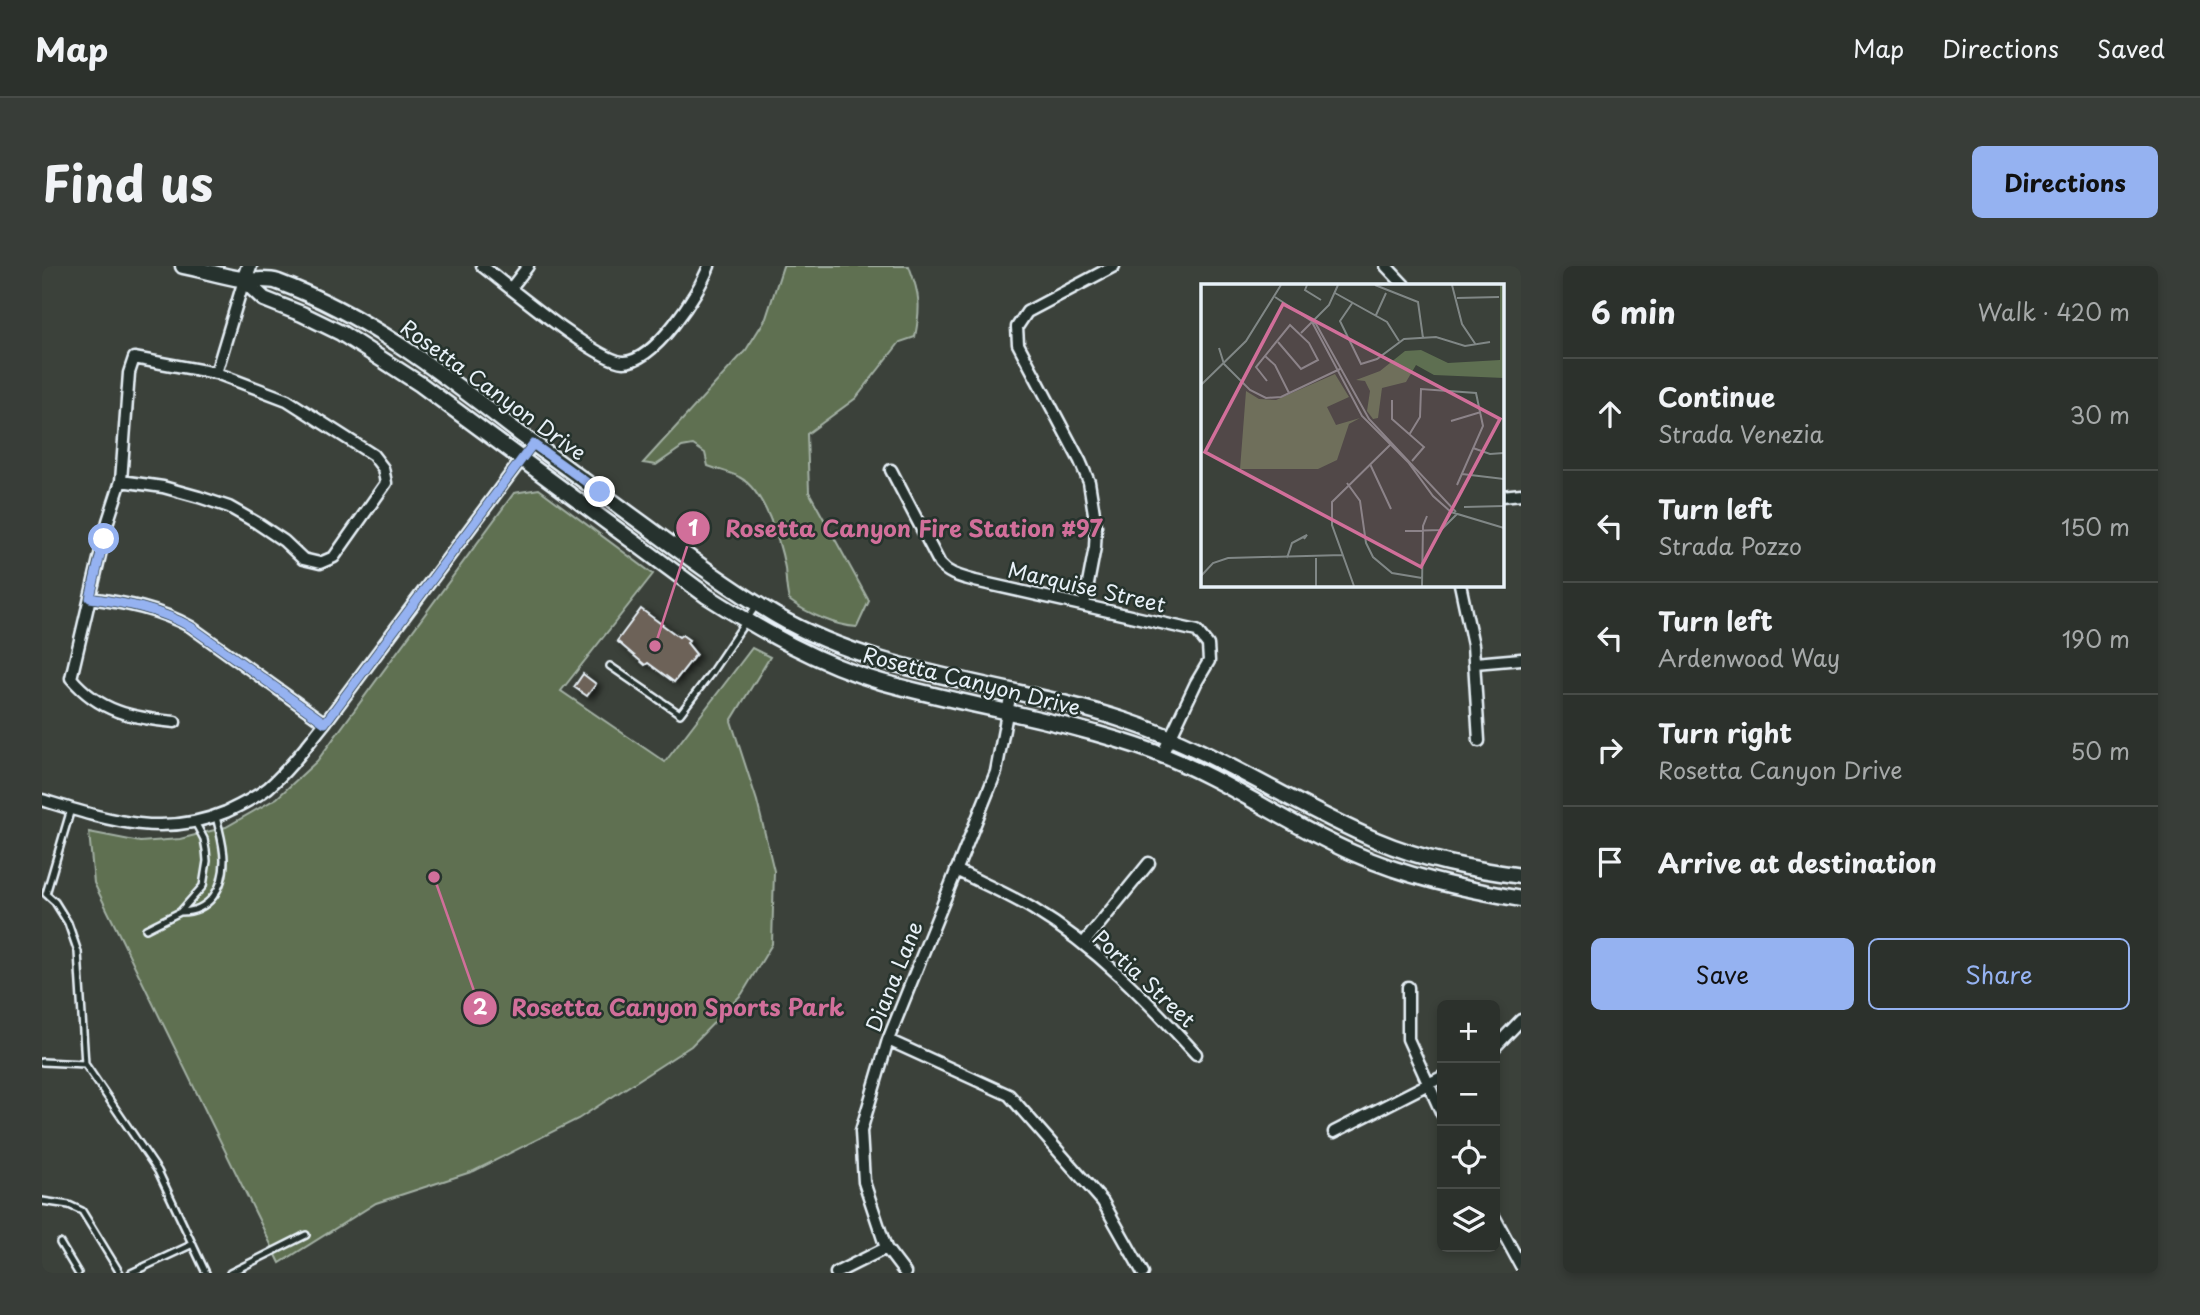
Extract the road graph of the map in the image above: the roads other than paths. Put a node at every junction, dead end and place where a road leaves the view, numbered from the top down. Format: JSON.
{"nodes":[{"id":1,"x":183,"y":266,"type":"edge"},
{"id":2,"x":482,"y":266,"type":"edge"},
{"id":3,"x":528,"y":266,"type":"edge"},
{"id":4,"x":709,"y":266,"type":"edge"},
{"id":5,"x":1114,"y":266,"type":"edge"},
{"id":6,"x":1386,"y":266,"type":"edge"},
{"id":7,"x":246,"y":273,"type":"edge"},
{"id":8,"x":1400,"y":284,"type":"edge"},
{"id":9,"x":511,"y":288,"type":"junction"},
{"id":10,"x":216,"y":373,"type":"junction"},
{"id":11,"x":533,"y":444,"type":"junction"},
{"id":12,"x":521,"y":460,"type":"junction"},
{"id":13,"x":891,"y":470,"type":"dead end"},
{"id":14,"x":121,"y":481,"type":"junction"},
{"id":15,"x":1460,"y":586,"type":"edge"},
{"id":16,"x":90,"y":598,"type":"junction"},
{"id":17,"x":757,"y":604,"type":"junction"},
{"id":18,"x":1084,"y":605,"type":"junction"},
{"id":19,"x":747,"y":621,"type":"junction"},
{"id":20,"x":1521,"y":659,"type":"edge"},
{"id":21,"x":1475,"y":663,"type":"junction"},
{"id":22,"x":610,"y":666,"type":"dead end"},
{"id":23,"x":1011,"y":692,"type":"junction"},
{"id":24,"x":1007,"y":713,"type":"junction"},
{"id":25,"x":175,"y":722,"type":"dead end"},
{"id":26,"x":325,"y":723,"type":"junction"},
{"id":27,"x":1170,"y":737,"type":"junction"},
{"id":28,"x":1479,"y":741,"type":"dead end"},
{"id":29,"x":1162,"y":755,"type":"junction"},
{"id":30,"x":42,"y":800,"type":"edge"},
{"id":31,"x":71,"y":809,"type":"junction"},
{"id":32,"x":216,"y":816,"type":"junction"},
{"id":33,"x":195,"y":822,"type":"junction"},
{"id":34,"x":1149,"y":863,"type":"dead end"},
{"id":35,"x":956,"y":870,"type":"junction"},
{"id":36,"x":1521,"y":876,"type":"edge"},
{"id":37,"x":44,"y":894,"type":"edge"},
{"id":38,"x":1521,"y":899,"type":"edge"},
{"id":39,"x":180,"y":912,"type":"junction"},
{"id":40,"x":146,"y":929,"type":"dead end"},
{"id":41,"x":1083,"y":943,"type":"junction"},
{"id":42,"x":1408,"y":987,"type":"dead end"},
{"id":43,"x":1521,"y":1020,"type":"edge"},
{"id":44,"x":888,"y":1040,"type":"junction"},
{"id":45,"x":1500,"y":1042,"type":"edge"},
{"id":46,"x":1196,"y":1054,"type":"dead end"},
{"id":47,"x":42,"y":1062,"type":"edge"},
{"id":48,"x":85,"y":1063,"type":"junction"},
{"id":49,"x":1437,"y":1080,"type":"edge"},
{"id":50,"x":1429,"y":1084,"type":"junction"},
{"id":51,"x":1437,"y":1102,"type":"edge"},
{"id":52,"x":1334,"y":1132,"type":"dead end"},
{"id":53,"x":42,"y":1201,"type":"edge"},
{"id":54,"x":1500,"y":1227,"type":"edge"},
{"id":55,"x":306,"y":1235,"type":"dead end"},
{"id":56,"x":60,"y":1243,"type":"dead end"},
{"id":57,"x":192,"y":1244,"type":"junction"},
{"id":58,"x":886,"y":1248,"type":"junction"},
{"id":59,"x":1521,"y":1265,"type":"edge"},
{"id":60,"x":78,"y":1273,"type":"edge"},
{"id":61,"x":120,"y":1273,"type":"edge"},
{"id":62,"x":131,"y":1273,"type":"edge"},
{"id":63,"x":206,"y":1273,"type":"edge"},
{"id":64,"x":230,"y":1273,"type":"edge"},
{"id":65,"x":836,"y":1273,"type":"edge"},
{"id":66,"x":905,"y":1273,"type":"edge"},
{"id":67,"x":1143,"y":1273,"type":"edge"}],
"edges":[{"from":1,"to":7,"type":"street","name":"Rosetta Canyon Drive"},
{"from":2,"to":9,"type":"street"},
{"from":3,"to":9,"type":"street"},
{"from":4,"to":9,"type":"street"},
{"from":5,"to":18,"type":"street"},
{"from":6,"to":8,"type":"street"},
{"from":7,"to":10,"type":"street"},
{"from":7,"to":11,"type":"street","name":"Rosetta Canyon Drive"},
{"from":7,"to":12,"type":"street","name":"Rosetta Canyon Drive"},
{"from":10,"to":14,"type":"street"},
{"from":10,"to":14,"type":"street"},
{"from":11,"to":12,"type":"street"},
{"from":11,"to":17,"type":"street","name":"Rosetta Canyon Drive"},
{"from":12,"to":19,"type":"street","name":"Rosetta Canyon Drive"},
{"from":12,"to":26,"type":"street"},
{"from":13,"to":18,"type":"street","name":"Marquise Street"},
{"from":14,"to":16,"type":"street"},
{"from":15,"to":21,"type":"street"},
{"from":16,"to":25,"type":"street"},
{"from":16,"to":26,"type":"street"},
{"from":17,"to":19,"type":"lane"},
{"from":17,"to":23,"type":"street","name":"Rosetta Canyon Drive"},
{"from":18,"to":27,"type":"street","name":"Marquise Street"},
{"from":19,"to":22,"type":"lane"},
{"from":19,"to":24,"type":"street","name":"Rosetta Canyon Drive"},
{"from":20,"to":21,"type":"street"},
{"from":21,"to":28,"type":"street"},
{"from":23,"to":24,"type":"street","name":"Diana Lane"},
{"from":23,"to":27,"type":"street","name":"Rosetta Canyon Drive"},
{"from":24,"to":29,"type":"street","name":"Rosetta Canyon Drive"},
{"from":24,"to":35,"type":"street","name":"Diana Lane"},
{"from":26,"to":32,"type":"street"},
{"from":27,"to":29,"type":"street","name":"Marquise Street"},
{"from":27,"to":36,"type":"street","name":"Rosetta Canyon Drive"},
{"from":29,"to":38,"type":"street","name":"Rosetta Canyon Drive"},
{"from":30,"to":31,"type":"street"},
{"from":31,"to":33,"type":"street"},
{"from":31,"to":37,"type":"lane"},
{"from":32,"to":33,"type":"street"},
{"from":32,"to":39,"type":"lane"},
{"from":33,"to":39,"type":"lane"},
{"from":34,"to":41,"type":"street"},
{"from":35,"to":41,"type":"street","name":"Portia Street"},
{"from":35,"to":44,"type":"street","name":"Diana Lane"},
{"from":37,"to":48,"type":"lane"},
{"from":39,"to":40,"type":"lane"},
{"from":41,"to":46,"type":"street","name":"Portia Street"},
{"from":42,"to":50,"type":"street"},
{"from":43,"to":45,"type":"street"},
{"from":44,"to":58,"type":"street","name":"Diana Lane"},
{"from":44,"to":67,"type":"street"},
{"from":47,"to":48,"type":"lane"},
{"from":48,"to":57,"type":"lane"},
{"from":49,"to":50,"type":"street"},
{"from":50,"to":51,"type":"street"},
{"from":50,"to":52,"type":"street"},
{"from":53,"to":61,"type":"lane"},
{"from":54,"to":59,"type":"street"},
{"from":55,"to":64,"type":"lane"},
{"from":56,"to":60,"type":"lane"},
{"from":57,"to":62,"type":"lane"},
{"from":57,"to":63,"type":"lane"},
{"from":58,"to":65,"type":"street"},
{"from":58,"to":66,"type":"street","name":"Diana Lane"}]}
